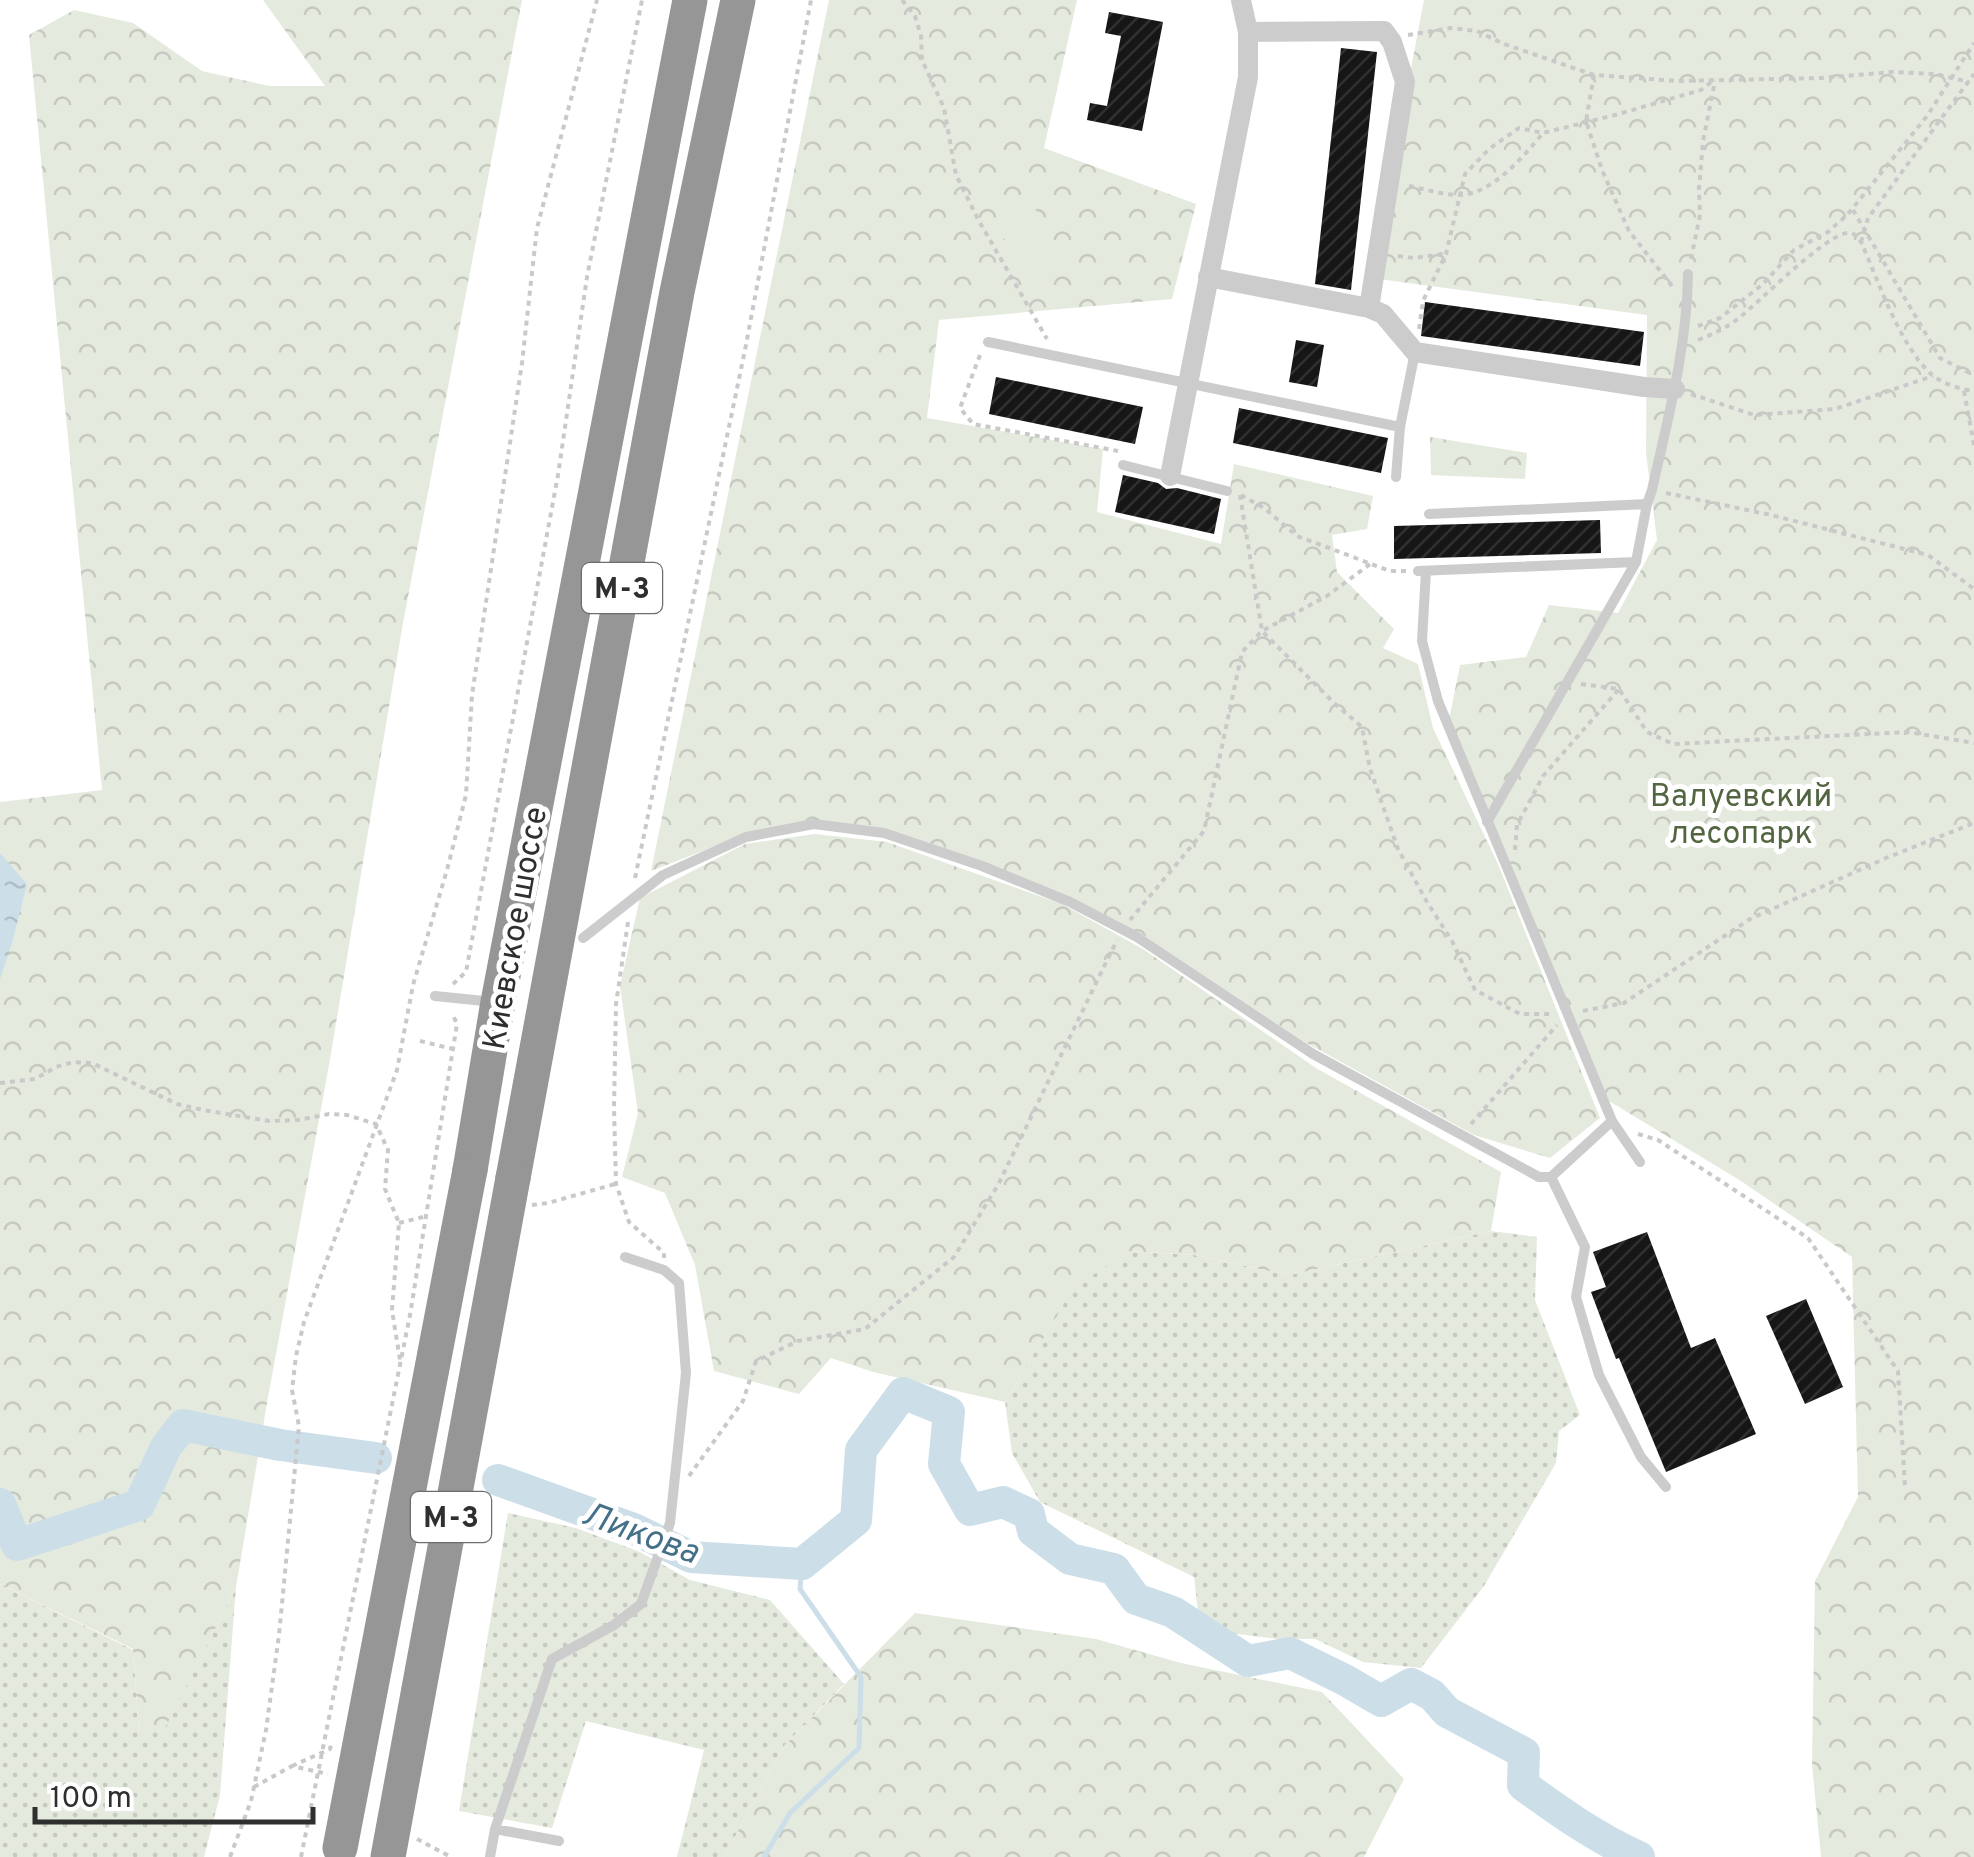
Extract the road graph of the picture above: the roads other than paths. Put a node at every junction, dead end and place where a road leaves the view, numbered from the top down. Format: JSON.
{"nodes":[{"id":1,"x":690,"y":0,"type":"edge"},
{"id":2,"x":738,"y":0,"type":"edge"},
{"id":3,"x":1241,"y":0,"type":"edge"},
{"id":4,"x":1248,"y":32,"type":"junction"},
{"id":5,"x":1688,"y":274,"type":"road end"},
{"id":6,"x":1208,"y":277,"type":"junction"},
{"id":7,"x":1369,"y":308,"type":"junction"},
{"id":8,"x":988,"y":342,"type":"road end"},
{"id":9,"x":1415,"y":352,"type":"junction"},
{"id":10,"x":1188,"y":382,"type":"junction"},
{"id":11,"x":1675,"y":389,"type":"junction"},
{"id":12,"x":1400,"y":427,"type":"junction"},
{"id":13,"x":1126,"y":466,"type":"road end"},
{"id":14,"x":1170,"y":476,"type":"junction"},
{"id":15,"x":1396,"y":478,"type":"dead end"},
{"id":16,"x":1228,"y":491,"type":"road end"},
{"id":17,"x":1646,"y":504,"type":"junction"},
{"id":18,"x":1429,"y":514,"type":"dead end"},
{"id":19,"x":1636,"y":562,"type":"junction"},
{"id":20,"x":1487,"y":822,"type":"junction"},
{"id":21,"x":583,"y":938,"type":"dead end"},
{"id":22,"x":435,"y":996,"type":"dead end"},
{"id":23,"x":498,"y":1002,"type":"junction"},
{"id":24,"x":1616,"y":1124,"type":"junction"},
{"id":25,"x":1640,"y":1162,"type":"dead end"},
{"id":26,"x":1550,"y":1177,"type":"junction"},
{"id":27,"x":626,"y":1256,"type":"dead end"},
{"id":28,"x":1666,"y":1487,"type":"dead end"},
{"id":29,"x":495,"y":1830,"type":"junction"},
{"id":30,"x":558,"y":1841,"type":"dead end"},
{"id":31,"x":339,"y":1852,"type":"edge"},
{"id":32,"x":388,"y":1857,"type":"edge"},
{"id":33,"x":490,"y":1857,"type":"edge"}],
"edges":[{"from":1,"to":23,"type":"highway","name":"Киевское шоссе","number":"М-3"},
{"from":2,"to":32,"type":"highway","name":"Киевское шоссе","number":"М-3","bridge":true},
{"from":3,"to":4,"type":"street"},
{"from":4,"to":6,"type":"street"},
{"from":4,"to":7,"type":"street"},
{"from":5,"to":11,"type":"lane"},
{"from":6,"to":7,"type":"street"},
{"from":6,"to":10,"type":"street"},
{"from":7,"to":9,"type":"street"},
{"from":8,"to":10,"type":"lane"},
{"from":9,"to":11,"type":"street"},
{"from":9,"to":12,"type":"lane"},
{"from":10,"to":12,"type":"lane"},
{"from":10,"to":14,"type":"street"},
{"from":11,"to":17,"type":"lane"},
{"from":12,"to":15,"type":"lane"},
{"from":13,"to":14,"type":"lane"},
{"from":14,"to":16,"type":"lane"},
{"from":17,"to":18,"type":"lane"},
{"from":17,"to":19,"type":"lane"},
{"from":19,"to":20,"type":"lane"},
{"from":19,"to":20,"type":"lane"},
{"from":20,"to":24,"type":"lane"},
{"from":21,"to":26,"type":"lane"},
{"from":22,"to":23,"type":"lane"},
{"from":23,"to":31,"type":"highway","name":"Киевское шоссе","number":"М-3","bridge":true},
{"from":24,"to":25,"type":"lane"},
{"from":24,"to":26,"type":"lane"},
{"from":26,"to":28,"type":"lane"},
{"from":27,"to":29,"type":"lane"},
{"from":29,"to":30,"type":"lane"},
{"from":29,"to":33,"type":"lane"}]}
